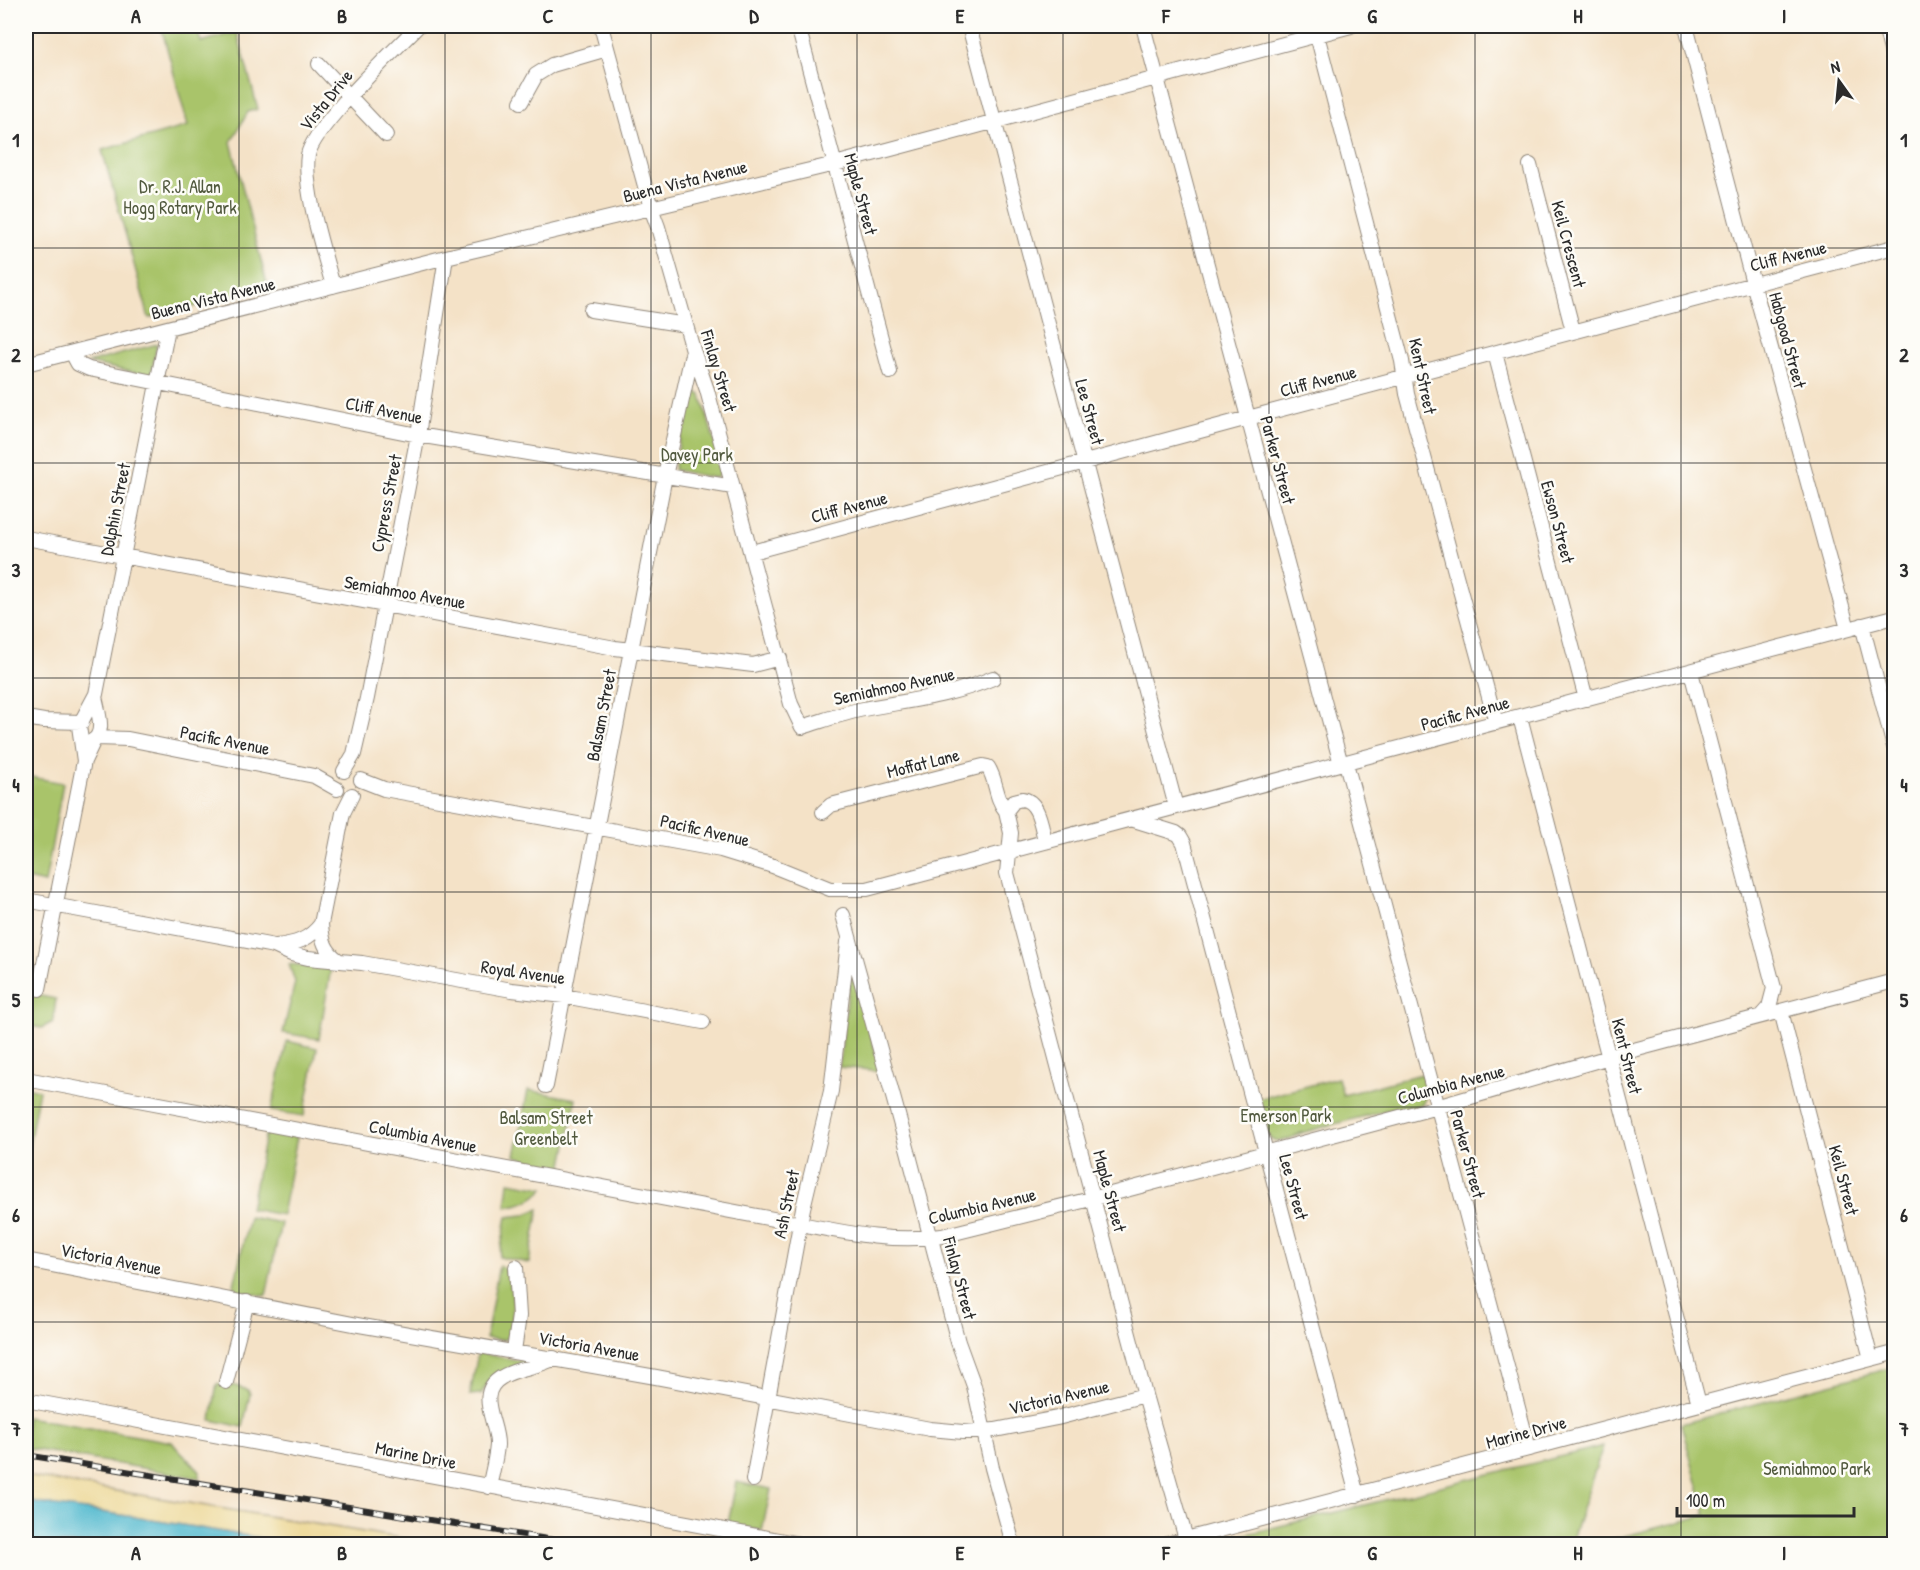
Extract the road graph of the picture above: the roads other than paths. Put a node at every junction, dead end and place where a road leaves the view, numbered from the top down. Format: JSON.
{"nodes":[{"id":1,"x":418,"y":26,"type":"edge"},
{"id":2,"x":601,"y":26,"type":"edge"},
{"id":3,"x":798,"y":26,"type":"edge"},
{"id":4,"x":969,"y":26,"type":"edge"},
{"id":5,"x":1143,"y":26,"type":"edge"},
{"id":6,"x":1686,"y":26,"type":"edge"},
{"id":7,"x":1885,"y":26,"type":"edge"},
{"id":8,"x":1341,"y":27,"type":"edge"},
{"id":9,"x":1317,"y":35,"type":"junction"},
{"id":10,"x":607,"y":49,"type":"junction"},
{"id":11,"x":1894,"y":62,"type":"edge"},
{"id":12,"x":319,"y":64,"type":"dead end"},
{"id":13,"x":1157,"y":77,"type":"junction"},
{"id":14,"x":350,"y":97,"type":"junction"},
{"id":15,"x":521,"y":102,"type":"dead end"},
{"id":16,"x":994,"y":120,"type":"junction"},
{"id":17,"x":386,"y":135,"type":"dead end"},
{"id":18,"x":835,"y":164,"type":"junction"},
{"id":19,"x":1530,"y":165,"type":"dead end"},
{"id":20,"x":651,"y":208,"type":"junction"},
{"id":21,"x":1894,"y":247,"type":"edge"},
{"id":22,"x":446,"y":257,"type":"junction"},
{"id":23,"x":1753,"y":283,"type":"junction"},
{"id":24,"x":333,"y":286,"type":"junction"},
{"id":25,"x":591,"y":310,"type":"dead end"},
{"id":26,"x":686,"y":325,"type":"junction"},
{"id":27,"x":168,"y":328,"type":"junction"},
{"id":28,"x":1574,"y":332,"type":"junction"},
{"id":29,"x":693,"y":350,"type":"junction"},
{"id":30,"x":72,"y":352,"type":"junction"},
{"id":31,"x":1495,"y":353,"type":"junction"},
{"id":32,"x":26,"y":364,"type":"edge"},
{"id":33,"x":890,"y":372,"type":"dead end"},
{"id":34,"x":1405,"y":376,"type":"junction"},
{"id":35,"x":158,"y":382,"type":"junction"},
{"id":36,"x":1248,"y":418,"type":"junction"},
{"id":37,"x":418,"y":435,"type":"junction"},
{"id":38,"x":1085,"y":462,"type":"junction"},
{"id":39,"x":665,"y":476,"type":"junction"},
{"id":40,"x":734,"y":487,"type":"junction"},
{"id":41,"x":26,"y":538,"type":"edge"},
{"id":42,"x":752,"y":552,"type":"junction"},
{"id":43,"x":124,"y":556,"type":"junction"},
{"id":44,"x":384,"y":606,"type":"junction"},
{"id":45,"x":1894,"y":617,"type":"edge"},
{"id":46,"x":1862,"y":625,"type":"junction"},
{"id":47,"x":1848,"y":629,"type":"junction"},
{"id":48,"x":632,"y":650,"type":"junction"},
{"id":49,"x":780,"y":658,"type":"junction"},
{"id":50,"x":1691,"y":672,"type":"junction"},
{"id":51,"x":993,"y":678,"type":"dead end"},
{"id":52,"x":1586,"y":699,"type":"junction"},
{"id":53,"x":1520,"y":717,"type":"junction"},
{"id":54,"x":26,"y":718,"type":"edge"},
{"id":55,"x":1496,"y":723,"type":"junction"},
{"id":56,"x":802,"y":727,"type":"joint"},
{"id":57,"x":90,"y":731,"type":"junction"},
{"id":58,"x":1894,"y":747,"type":"edge"},
{"id":59,"x":354,"y":754,"type":"junction"},
{"id":60,"x":1344,"y":764,"type":"junction"},
{"id":61,"x":342,"y":772,"type":"junction"},
{"id":62,"x":314,"y":776,"type":"junction"},
{"id":63,"x":360,"y":778,"type":"junction"},
{"id":64,"x":384,"y":789,"type":"junction"},
{"id":65,"x":346,"y":793,"type":"junction"},
{"id":66,"x":1176,"y":807,"type":"junction"},
{"id":67,"x":1006,"y":811,"type":"junction"},
{"id":68,"x":823,"y":812,"type":"dead end"},
{"id":69,"x":1131,"y":819,"type":"junction"},
{"id":70,"x":598,"y":827,"type":"junction"},
{"id":71,"x":1045,"y":840,"type":"junction"},
{"id":72,"x":1011,"y":850,"type":"junction"},
{"id":73,"x":26,"y":900,"type":"edge"},
{"id":74,"x":56,"y":905,"type":"junction"},
{"id":75,"x":843,"y":915,"type":"dead end"},
{"id":76,"x":321,"y":924,"type":"junction"},
{"id":77,"x":849,"y":934,"type":"junction"},
{"id":78,"x":274,"y":946,"type":"junction"},
{"id":79,"x":338,"y":960,"type":"junction"},
{"id":80,"x":1894,"y":981,"type":"edge"},
{"id":81,"x":1774,"y":988,"type":"junction"},
{"id":82,"x":39,"y":989,"type":"dead end"},
{"id":83,"x":564,"y":996,"type":"junction"},
{"id":84,"x":1799,"y":1006,"type":"junction"},
{"id":85,"x":1781,"y":1011,"type":"junction"},
{"id":86,"x":1761,"y":1016,"type":"junction"},
{"id":87,"x":703,"y":1022,"type":"dead end"},
{"id":88,"x":1609,"y":1057,"type":"junction"},
{"id":89,"x":26,"y":1079,"type":"edge"},
{"id":90,"x":546,"y":1086,"type":"dead end"},
{"id":91,"x":1437,"y":1107,"type":"junction"},
{"id":92,"x":1266,"y":1153,"type":"junction"},
{"id":93,"x":1093,"y":1198,"type":"junction"},
{"id":94,"x":800,"y":1224,"type":"junction"},
{"id":95,"x":930,"y":1238,"type":"junction"},
{"id":96,"x":26,"y":1260,"type":"edge"},
{"id":97,"x":516,"y":1267,"type":"dead end"},
{"id":98,"x":247,"y":1302,"type":"junction"},
{"id":99,"x":514,"y":1351,"type":"junction"},
{"id":100,"x":1894,"y":1353,"type":"edge"},
{"id":101,"x":554,"y":1358,"type":"junction"},
{"id":102,"x":1871,"y":1359,"type":"junction"},
{"id":103,"x":226,"y":1382,"type":"dead end"},
{"id":104,"x":1145,"y":1395,"type":"junction"},
{"id":105,"x":768,"y":1398,"type":"junction"},
{"id":106,"x":26,"y":1400,"type":"edge"},
{"id":107,"x":1699,"y":1404,"type":"junction"},
{"id":108,"x":985,"y":1431,"type":"junction"},
{"id":109,"x":1529,"y":1449,"type":"junction"},
{"id":110,"x":753,"y":1480,"type":"dead end"},
{"id":111,"x":489,"y":1487,"type":"junction"},
{"id":112,"x":1357,"y":1495,"type":"junction"},
{"id":113,"x":1186,"y":1539,"type":"junction"},
{"id":114,"x":800,"y":1545,"type":"edge"},
{"id":115,"x":1013,"y":1545,"type":"edge"},
{"id":116,"x":1167,"y":1545,"type":"edge"}],
"edges":[{"from":1,"to":14,"type":"street","name":"Vista Drive"},
{"from":2,"to":10,"type":"street","name":"Finlay Street"},
{"from":3,"to":18,"type":"street","name":"Maple Street"},
{"from":4,"to":16,"type":"street","name":"Lee Street"},
{"from":5,"to":13,"type":"street","name":"Parker Street"},
{"from":6,"to":23,"type":"street","name":"Habgood Street"},
{"from":7,"to":11,"type":"street"},
{"from":8,"to":9,"type":"street","name":"Buena Vista Avenue"},
{"from":9,"to":13,"type":"street","name":"Buena Vista Avenue"},
{"from":9,"to":34,"type":"street","name":"Kent Street"},
{"from":10,"to":15,"type":"street"},
{"from":10,"to":20,"type":"street","name":"Finlay Street"},
{"from":12,"to":14,"type":"street"},
{"from":13,"to":16,"type":"street","name":"Buena Vista Avenue"},
{"from":13,"to":36,"type":"street","name":"Parker Street"},
{"from":14,"to":17,"type":"street"},
{"from":14,"to":24,"type":"street","name":"Vista Drive"},
{"from":16,"to":18,"type":"street","name":"Buena Vista Avenue"},
{"from":16,"to":38,"type":"street","name":"Lee Street"},
{"from":18,"to":20,"type":"street","name":"Buena Vista Avenue"},
{"from":18,"to":33,"type":"street","name":"Maple Street"},
{"from":19,"to":28,"type":"street","name":"Keil Crescent"},
{"from":20,"to":22,"type":"street","name":"Buena Vista Avenue"},
{"from":20,"to":26,"type":"street","name":"Finlay Street"},
{"from":21,"to":23,"type":"street","name":"Cliff Avenue"},
{"from":22,"to":24,"type":"street","name":"Buena Vista Avenue"},
{"from":22,"to":37,"type":"street","name":"Cypress Street"},
{"from":23,"to":28,"type":"street","name":"Cliff Avenue"},
{"from":23,"to":47,"type":"street","name":"Habgood Street"},
{"from":24,"to":27,"type":"street","name":"Buena Vista Avenue"},
{"from":25,"to":26,"type":"street"},
{"from":26,"to":29,"type":"street","name":"Finlay Street"},
{"from":27,"to":30,"type":"street","name":"Buena Vista Avenue"},
{"from":27,"to":35,"type":"street","name":"Dolphin Street"},
{"from":28,"to":31,"type":"street","name":"Cliff Avenue"},
{"from":29,"to":39,"type":"street","name":"Balsam Street"},
{"from":29,"to":40,"type":"street","name":"Finlay Street"},
{"from":30,"to":32,"type":"street","name":"Buena Vista Avenue"},
{"from":30,"to":35,"type":"street","name":"Cliff Avenue"},
{"from":31,"to":34,"type":"street","name":"Cliff Avenue"},
{"from":31,"to":52,"type":"street","name":"Ewson Street"},
{"from":34,"to":36,"type":"street","name":"Cliff Avenue"},
{"from":34,"to":55,"type":"street","name":"Kent Street"},
{"from":35,"to":37,"type":"street","name":"Cliff Avenue"},
{"from":35,"to":43,"type":"street","name":"Dolphin Street"},
{"from":36,"to":38,"type":"street","name":"Cliff Avenue"},
{"from":36,"to":60,"type":"street","name":"Parker Street"},
{"from":37,"to":39,"type":"street","name":"Cliff Avenue"},
{"from":37,"to":44,"type":"street","name":"Cypress Street"},
{"from":38,"to":42,"type":"street","name":"Cliff Avenue"},
{"from":38,"to":66,"type":"street","name":"Lee Street"},
{"from":39,"to":40,"type":"street","name":"Cliff Avenue"},
{"from":39,"to":48,"type":"street","name":"Balsam Street"},
{"from":40,"to":42,"type":"street","name":"Finlay Street"},
{"from":41,"to":43,"type":"street","name":"Semiahmoo Avenue"},
{"from":42,"to":49,"type":"street","name":"Finlay Street"},
{"from":43,"to":44,"type":"street","name":"Semiahmoo Avenue"},
{"from":43,"to":57,"type":"street","name":"Dolphin Street"},
{"from":44,"to":48,"type":"street","name":"Semiahmoo Avenue"},
{"from":44,"to":59,"type":"street","name":"Cypress Street"},
{"from":45,"to":46,"type":"street","name":"Pacific Avenue"},
{"from":46,"to":47,"type":"street","name":"Pacific Avenue"},
{"from":46,"to":58,"type":"street"},
{"from":47,"to":50,"type":"street","name":"Pacific Avenue"},
{"from":48,"to":49,"type":"street","name":"Semiahmoo Avenue"},
{"from":48,"to":70,"type":"street","name":"Balsam Street"},
{"from":49,"to":56,"type":"street","name":"Finlay Street"},
{"from":50,"to":52,"type":"street","name":"Pacific Avenue"},
{"from":50,"to":81,"type":"street"},
{"from":51,"to":56,"type":"street","name":"Semiahmoo Avenue"},
{"from":52,"to":53,"type":"street","name":"Pacific Avenue"},
{"from":53,"to":55,"type":"street","name":"Pacific Avenue"},
{"from":53,"to":88,"type":"street","name":"Kent Street"},
{"from":54,"to":57,"type":"street","name":"Pacific Avenue"},
{"from":55,"to":60,"type":"street","name":"Pacific Avenue"},
{"from":57,"to":62,"type":"street","name":"Pacific Avenue"},
{"from":57,"to":74,"type":"street"},
{"from":59,"to":61,"type":"street","name":"Cypress Street"},
{"from":59,"to":63,"type":"street","name":"Cypress Street"},
{"from":60,"to":66,"type":"street","name":"Pacific Avenue"},
{"from":60,"to":91,"type":"street","name":"Parker Street"},
{"from":61,"to":62,"type":"street","name":"Pacific Avenue"},
{"from":61,"to":63,"type":"street"},
{"from":61,"to":65,"type":"street"},
{"from":62,"to":65,"type":"street","name":"Pacific Avenue"},
{"from":63,"to":64,"type":"street","name":"Pacific Avenue"},
{"from":63,"to":65,"type":"street"},
{"from":64,"to":65,"type":"street","name":"Pacific Avenue"},
{"from":64,"to":70,"type":"street","name":"Pacific Avenue"},
{"from":65,"to":76,"type":"street"},
{"from":66,"to":69,"type":"street","name":"Pacific Avenue"},
{"from":67,"to":68,"type":"street","name":"Moffat Lane"},
{"from":67,"to":71,"type":"street"},
{"from":67,"to":72,"type":"street"},
{"from":69,"to":71,"type":"street","name":"Pacific Avenue"},
{"from":69,"to":92,"type":"street","name":"Lee Street"},
{"from":70,"to":72,"type":"street","name":"Pacific Avenue"},
{"from":70,"to":83,"type":"street","name":"Balsam Street"},
{"from":71,"to":72,"type":"street","name":"Pacific Avenue"},
{"from":72,"to":93,"type":"street","name":"Maple Street"},
{"from":73,"to":74,"type":"street","name":"Royal Avenue"},
{"from":74,"to":78,"type":"street","name":"Royal Avenue"},
{"from":74,"to":82,"type":"street"},
{"from":75,"to":77,"type":"street","name":"Finlay Street"},
{"from":76,"to":78,"type":"street"},
{"from":76,"to":79,"type":"street"},
{"from":77,"to":94,"type":"street","name":"Ash Street"},
{"from":77,"to":95,"type":"street","name":"Finlay Street"},
{"from":78,"to":79,"type":"street","name":"Royal Avenue"},
{"from":79,"to":83,"type":"street","name":"Royal Avenue"},
{"from":80,"to":84,"type":"street","name":"Columbia Avenue"},
{"from":81,"to":84,"type":"street"},
{"from":81,"to":86,"type":"street"},
{"from":83,"to":87,"type":"street","name":"Royal Avenue"},
{"from":83,"to":90,"type":"street","name":"Balsam Street"},
{"from":84,"to":85,"type":"street","name":"Columbia Avenue"},
{"from":85,"to":86,"type":"street","name":"Columbia Avenue"},
{"from":85,"to":102,"type":"street","name":"Keil Street"},
{"from":86,"to":88,"type":"street","name":"Columbia Avenue"},
{"from":88,"to":91,"type":"street","name":"Columbia Avenue"},
{"from":88,"to":107,"type":"street","name":"Kent Street"},
{"from":89,"to":94,"type":"street","name":"Columbia Avenue"},
{"from":91,"to":92,"type":"street","name":"Columbia Avenue"},
{"from":91,"to":109,"type":"street","name":"Parker Street"},
{"from":92,"to":93,"type":"street","name":"Columbia Avenue"},
{"from":92,"to":112,"type":"street","name":"Lee Street"},
{"from":93,"to":95,"type":"street","name":"Columbia Avenue"},
{"from":93,"to":104,"type":"street","name":"Maple Street"},
{"from":94,"to":95,"type":"street","name":"Columbia Avenue"},
{"from":94,"to":105,"type":"street","name":"Ash Street"},
{"from":95,"to":108,"type":"street","name":"Finlay Street"},
{"from":96,"to":98,"type":"street","name":"Victoria Avenue"},
{"from":97,"to":99,"type":"street"},
{"from":98,"to":99,"type":"street","name":"Victoria Avenue"},
{"from":98,"to":103,"type":"street"},
{"from":99,"to":101,"type":"street","name":"Victoria Avenue"},
{"from":100,"to":102,"type":"street","name":"Marine Drive"},
{"from":101,"to":105,"type":"street","name":"Victoria Avenue"},
{"from":101,"to":111,"type":"street"},
{"from":102,"to":107,"type":"street","name":"Marine Drive"},
{"from":104,"to":108,"type":"street","name":"Victoria Avenue"},
{"from":104,"to":113,"type":"street","name":"Maple Street"},
{"from":105,"to":108,"type":"street","name":"Victoria Avenue"},
{"from":105,"to":110,"type":"street","name":"Ash Street"},
{"from":106,"to":111,"type":"street","name":"Marine Drive"},
{"from":107,"to":109,"type":"street","name":"Marine Drive"},
{"from":108,"to":115,"type":"street","name":"Finlay Street"},
{"from":109,"to":112,"type":"street","name":"Marine Drive"},
{"from":111,"to":114,"type":"street","name":"Marine Drive"},
{"from":112,"to":113,"type":"street","name":"Marine Drive"},
{"from":113,"to":116,"type":"street","name":"Marine Drive"}]}
